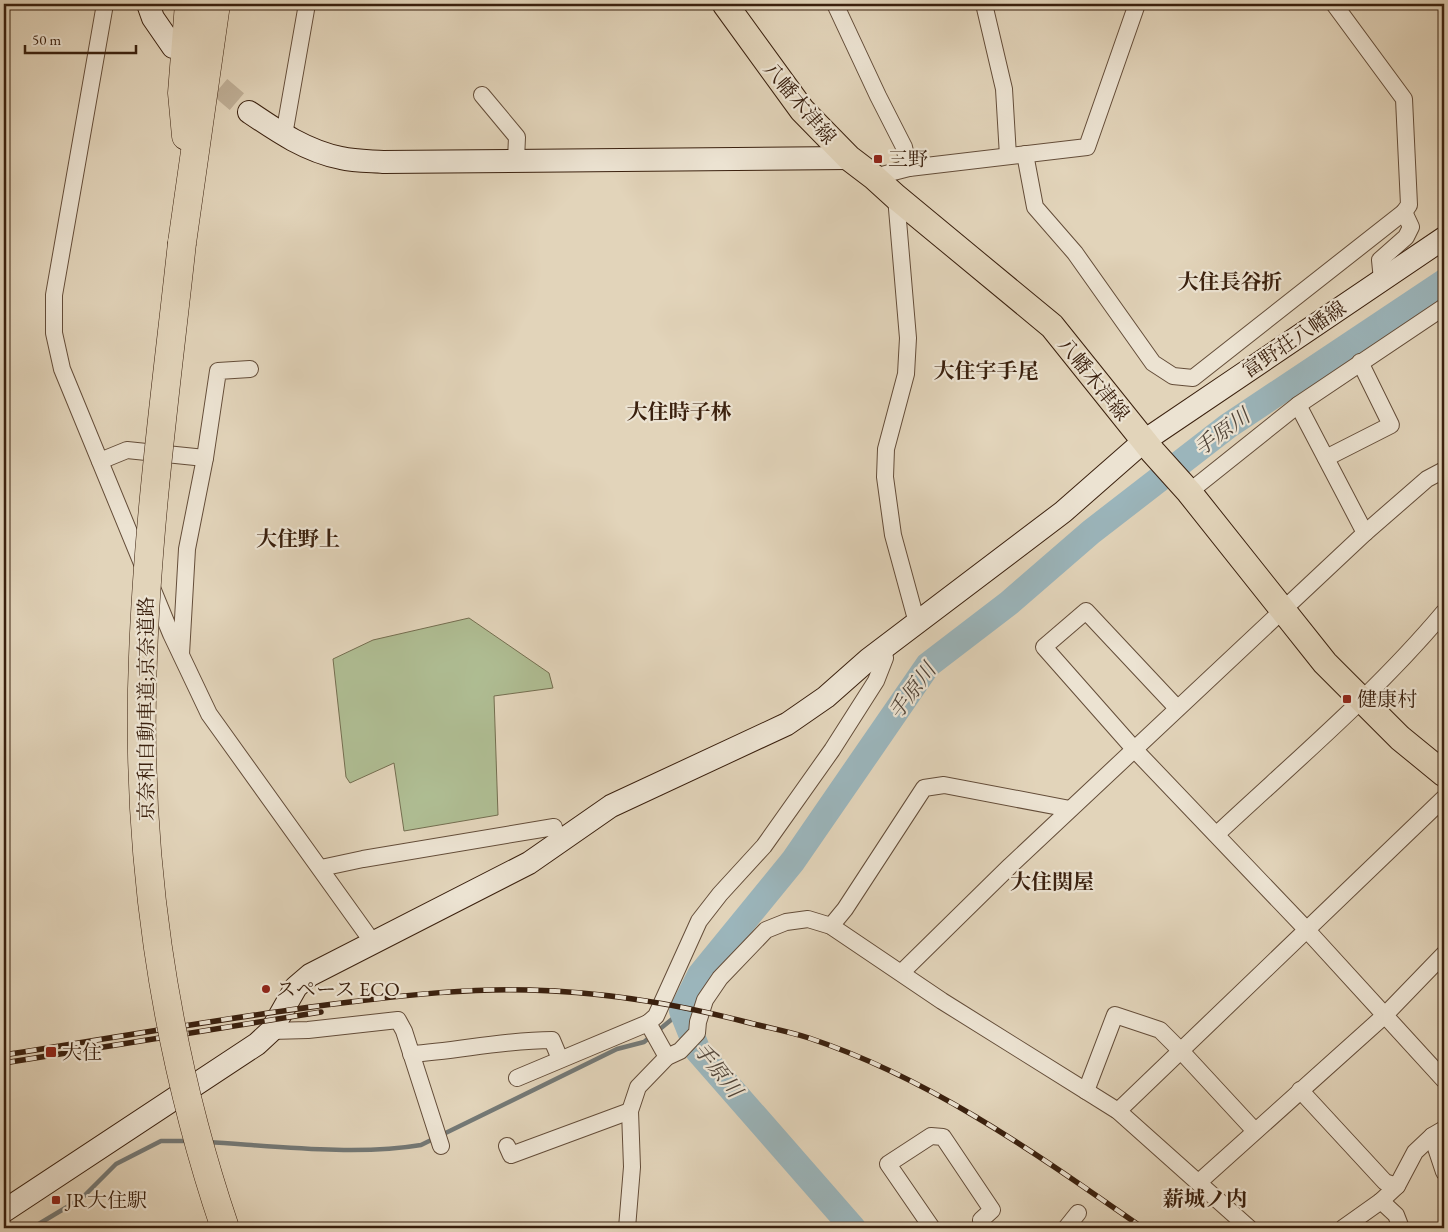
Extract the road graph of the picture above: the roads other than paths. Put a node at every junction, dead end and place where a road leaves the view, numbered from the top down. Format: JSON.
{"nodes":[{"id":1,"x":105,"y":4,"type":"edge"},
{"id":2,"x":148,"y":4,"type":"edge"},
{"id":3,"x":189,"y":4,"type":"edge"},
{"id":4,"x":202,"y":4,"type":"edge"},
{"id":5,"x":216,"y":4,"type":"edge"},
{"id":6,"x":307,"y":4,"type":"edge"},
{"id":7,"x":725,"y":4,"type":"edge"},
{"id":8,"x":835,"y":4,"type":"edge"},
{"id":9,"x":984,"y":4,"type":"edge"},
{"id":10,"x":1137,"y":4,"type":"edge"},
{"id":11,"x":1334,"y":4,"type":"edge"},
{"id":12,"x":173,"y":47,"type":"dead end"},
{"id":13,"x":482,"y":95,"type":"dead end"},
{"id":14,"x":248,"y":112,"type":"tunnel mouth"},
{"id":15,"x":284,"y":135,"type":"junction"},
{"id":16,"x":1025,"y":154,"type":"junction"},
{"id":17,"x":187,"y":155,"type":"junction"},
{"id":18,"x":1008,"y":156,"type":"junction"},
{"id":19,"x":848,"y":158,"type":"junction"},
{"id":20,"x":516,"y":160,"type":"junction"},
{"id":21,"x":909,"y":168,"type":"junction"},
{"id":22,"x":874,"y":177,"type":"junction"},
{"id":23,"x":896,"y":197,"type":"junction"},
{"id":24,"x":1404,"y":212,"type":"junction"},
{"id":25,"x":1444,"y":238,"type":"edge"},
{"id":26,"x":182,"y":243,"type":"junction"},
{"id":27,"x":1382,"y":280,"type":"junction"},
{"id":28,"x":1444,"y":307,"type":"edge"},
{"id":29,"x":1360,"y":362,"type":"junction"},
{"id":30,"x":250,"y":369,"type":"dead end"},
{"id":31,"x":1298,"y":405,"type":"junction"},
{"id":32,"x":1148,"y":447,"type":"junction"},
{"id":33,"x":205,"y":458,"type":"junction"},
{"id":34,"x":1326,"y":458,"type":"junction"},
{"id":35,"x":100,"y":461,"type":"junction"},
{"id":36,"x":1444,"y":470,"type":"edge"},
{"id":37,"x":1187,"y":489,"type":"junction"},
{"id":38,"x":1365,"y":533,"type":"junction"},
{"id":39,"x":1283,"y":612,"type":"junction"},
{"id":40,"x":1444,"y":612,"type":"edge"},
{"id":41,"x":917,"y":623,"type":"junction"},
{"id":42,"x":883,"y":649,"type":"junction"},
{"id":43,"x":181,"y":656,"type":"junction"},
{"id":44,"x":1361,"y":700,"type":"junction"},
{"id":45,"x":1178,"y":708,"type":"junction"},
{"id":46,"x":1135,"y":750,"type":"junction"},
{"id":47,"x":1444,"y":774,"type":"edge"},
{"id":48,"x":1444,"y":798,"type":"edge"},
{"id":49,"x":1070,"y":809,"type":"junction"},
{"id":50,"x":554,"y":827,"type":"dead end"},
{"id":51,"x":1217,"y":834,"type":"junction"},
{"id":52,"x":321,"y":868,"type":"junction"},
{"id":53,"x":831,"y":926,"type":"junction"},
{"id":54,"x":1306,"y":929,"type":"junction"},
{"id":55,"x":374,"y":944,"type":"junction"},
{"id":56,"x":1444,"y":954,"type":"edge"},
{"id":57,"x":902,"y":972,"type":"junction"},
{"id":58,"x":1384,"y":1016,"type":"junction"},
{"id":59,"x":271,"y":1031,"type":"junction"},
{"id":60,"x":652,"y":1031,"type":"junction"},
{"id":61,"x":1182,"y":1051,"type":"junction"},
{"id":62,"x":411,"y":1054,"type":"junction"},
{"id":63,"x":674,"y":1054,"type":"junction"},
{"id":64,"x":560,"y":1059,"type":"junction"},
{"id":65,"x":517,"y":1078,"type":"dead end"},
{"id":66,"x":1444,"y":1080,"type":"edge"},
{"id":67,"x":1300,"y":1090,"type":"junction"},
{"id":68,"x":1086,"y":1091,"type":"junction"},
{"id":69,"x":630,"y":1111,"type":"junction"},
{"id":70,"x":1118,"y":1111,"type":"junction"},
{"id":71,"x":1256,"y":1131,"type":"junction"},
{"id":72,"x":1438,"y":1133,"type":"edge"},
{"id":73,"x":441,"y":1146,"type":"dead end"},
{"id":74,"x":506,"y":1146,"type":"dead end"},
{"id":75,"x":1444,"y":1172,"type":"edge"},
{"id":76,"x":1199,"y":1182,"type":"junction"},
{"id":77,"x":1397,"y":1186,"type":"junction"},
{"id":78,"x":1381,"y":1201,"type":"junction"},
{"id":79,"x":4,"y":1210,"type":"edge"},
{"id":80,"x":1078,"y":1214,"type":"dead end"},
{"id":81,"x":225,"y":1228,"type":"edge"},
{"id":82,"x":627,"y":1228,"type":"edge"},
{"id":83,"x":932,"y":1228,"type":"edge"},
{"id":84,"x":982,"y":1228,"type":"edge"},
{"id":85,"x":1066,"y":1228,"type":"edge"},
{"id":86,"x":1249,"y":1228,"type":"edge"},
{"id":87,"x":1343,"y":1228,"type":"edge"},
{"id":88,"x":1400,"y":1228,"type":"edge"}],
"edges":[{"from":1,"to":35,"type":"street"},
{"from":2,"to":12,"type":"street"},
{"from":3,"to":17,"type":"highway"},
{"from":4,"to":17,"type":"highway","name":"京奈和自動車道;京奈道路"},
{"from":5,"to":26,"type":"highway","name":"京奈和自動車道;京奈道路"},
{"from":6,"to":15,"type":"street"},
{"from":7,"to":19,"type":"main road","name":"八幡木津線"},
{"from":8,"to":21,"type":"street"},
{"from":9,"to":18,"type":"street"},
{"from":10,"to":16,"type":"street"},
{"from":11,"to":24,"type":"street"},
{"from":13,"to":20,"type":"street"},
{"from":14,"to":15,"type":"street"},
{"from":15,"to":20,"type":"street"},
{"from":16,"to":18,"type":"street"},
{"from":16,"to":24,"type":"street"},
{"from":17,"to":26,"type":"highway","name":"京奈和自動車道;京奈道路"},
{"from":18,"to":21,"type":"street"},
{"from":19,"to":20,"type":"street"},
{"from":19,"to":22,"type":"main road","name":"八幡木津線"},
{"from":21,"to":22,"type":"street"},
{"from":22,"to":23,"type":"main road","name":"八幡木津線"},
{"from":23,"to":32,"type":"main road","name":"八幡木津線"},
{"from":23,"to":41,"type":"street"},
{"from":24,"to":27,"type":"street"},
{"from":25,"to":27,"type":"street","name":"富野荘八幡線"},
{"from":26,"to":81,"type":"highway","name":"京奈和自動車道;京奈道路","bridge":true},
{"from":27,"to":32,"type":"street","name":"富野荘八幡線"},
{"from":28,"to":29,"type":"street"},
{"from":29,"to":31,"type":"street"},
{"from":29,"to":34,"type":"street"},
{"from":30,"to":33,"type":"street"},
{"from":31,"to":34,"type":"street"},
{"from":31,"to":37,"type":"street"},
{"from":32,"to":37,"type":"main road","name":"八幡木津線"},
{"from":32,"to":41,"type":"street","name":"富野荘八幡線"},
{"from":33,"to":35,"type":"street"},
{"from":33,"to":43,"type":"street"},
{"from":34,"to":38,"type":"street"},
{"from":35,"to":43,"type":"street"},
{"from":36,"to":38,"type":"street"},
{"from":37,"to":39,"type":"main road","name":"八幡木津線"},
{"from":38,"to":39,"type":"street"},
{"from":39,"to":44,"type":"main road","name":"八幡木津線"},
{"from":39,"to":45,"type":"street"},
{"from":40,"to":44,"type":"street"},
{"from":41,"to":42,"type":"street","name":"富野荘八幡線"},
{"from":42,"to":55,"type":"street","name":"富野荘八幡線"},
{"from":42,"to":60,"type":"street"},
{"from":43,"to":52,"type":"street"},
{"from":44,"to":47,"type":"main road","name":"八幡木津線"},
{"from":44,"to":51,"type":"street"},
{"from":45,"to":46,"type":"street"},
{"from":45,"to":46,"type":"street"},
{"from":46,"to":49,"type":"street"},
{"from":46,"to":51,"type":"street"},
{"from":48,"to":54,"type":"street"},
{"from":49,"to":53,"type":"street"},
{"from":49,"to":57,"type":"street"},
{"from":50,"to":52,"type":"street"},
{"from":51,"to":54,"type":"street"},
{"from":52,"to":55,"type":"street"},
{"from":53,"to":57,"type":"street"},
{"from":53,"to":63,"type":"street"},
{"from":54,"to":58,"type":"street"},
{"from":54,"to":61,"type":"street"},
{"from":55,"to":59,"type":"street","name":"富野荘八幡線"},
{"from":56,"to":58,"type":"street"},
{"from":57,"to":68,"type":"street"},
{"from":58,"to":66,"type":"street"},
{"from":58,"to":67,"type":"street"},
{"from":59,"to":62,"type":"street"},
{"from":59,"to":79,"type":"street"},
{"from":60,"to":63,"type":"street"},
{"from":60,"to":64,"type":"street"},
{"from":61,"to":68,"type":"street"},
{"from":61,"to":70,"type":"street"},
{"from":61,"to":71,"type":"street"},
{"from":62,"to":64,"type":"street"},
{"from":62,"to":73,"type":"street"},
{"from":63,"to":69,"type":"street"},
{"from":64,"to":65,"type":"street"},
{"from":67,"to":71,"type":"street"},
{"from":67,"to":77,"type":"street"},
{"from":68,"to":70,"type":"street"},
{"from":69,"to":74,"type":"street"},
{"from":69,"to":82,"type":"street"},
{"from":70,"to":76,"type":"street"},
{"from":71,"to":76,"type":"street"},
{"from":72,"to":75,"type":"street"},
{"from":72,"to":77,"type":"street"},
{"from":76,"to":86,"type":"street"},
{"from":77,"to":78,"type":"street"},
{"from":78,"to":87,"type":"street"},
{"from":78,"to":88,"type":"street"},
{"from":80,"to":85,"type":"street"},
{"from":83,"to":84,"type":"street"}]}
